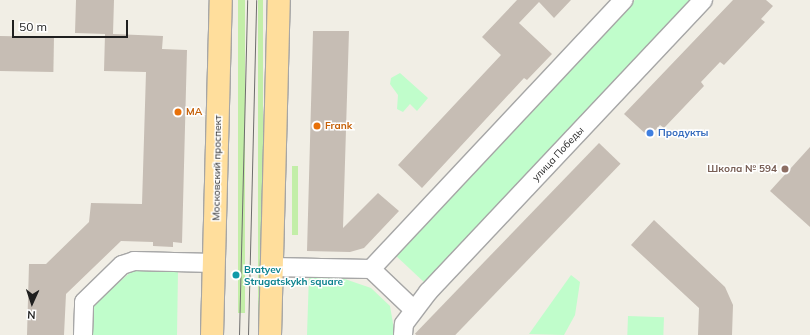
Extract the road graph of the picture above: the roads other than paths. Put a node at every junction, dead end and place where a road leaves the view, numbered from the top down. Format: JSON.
{"nodes":[{"id":1,"x":221,"y":0,"type":"edge"},
{"id":2,"x":278,"y":0,"type":"edge"},
{"id":3,"x":624,"y":0,"type":"edge"},
{"id":4,"x":703,"y":0,"type":"edge"},
{"id":5,"x":214,"y":263,"type":"junction"},
{"id":6,"x":272,"y":267,"type":"junction"},
{"id":7,"x":371,"y":268,"type":"junction"},
{"id":8,"x":414,"y":309,"type":"junction"},
{"id":9,"x":83,"y":335,"type":"edge"},
{"id":10,"x":212,"y":335,"type":"edge"},
{"id":11,"x":270,"y":335,"type":"edge"},
{"id":12,"x":403,"y":335,"type":"edge"}],
"edges":[{"from":1,"to":5,"type":"main road","name":"Московский проспект"},
{"from":2,"to":6,"type":"main road"},
{"from":3,"to":7,"type":"street"},
{"from":4,"to":8,"type":"street","name":"улица Победы"},
{"from":5,"to":9,"type":"street"},
{"from":5,"to":10,"type":"main road","name":"Московский проспект"},
{"from":6,"to":7,"type":"street"},
{"from":6,"to":11,"type":"main road"},
{"from":7,"to":8,"type":"street"},
{"from":8,"to":12,"type":"street","name":"улица Победы"}]}
